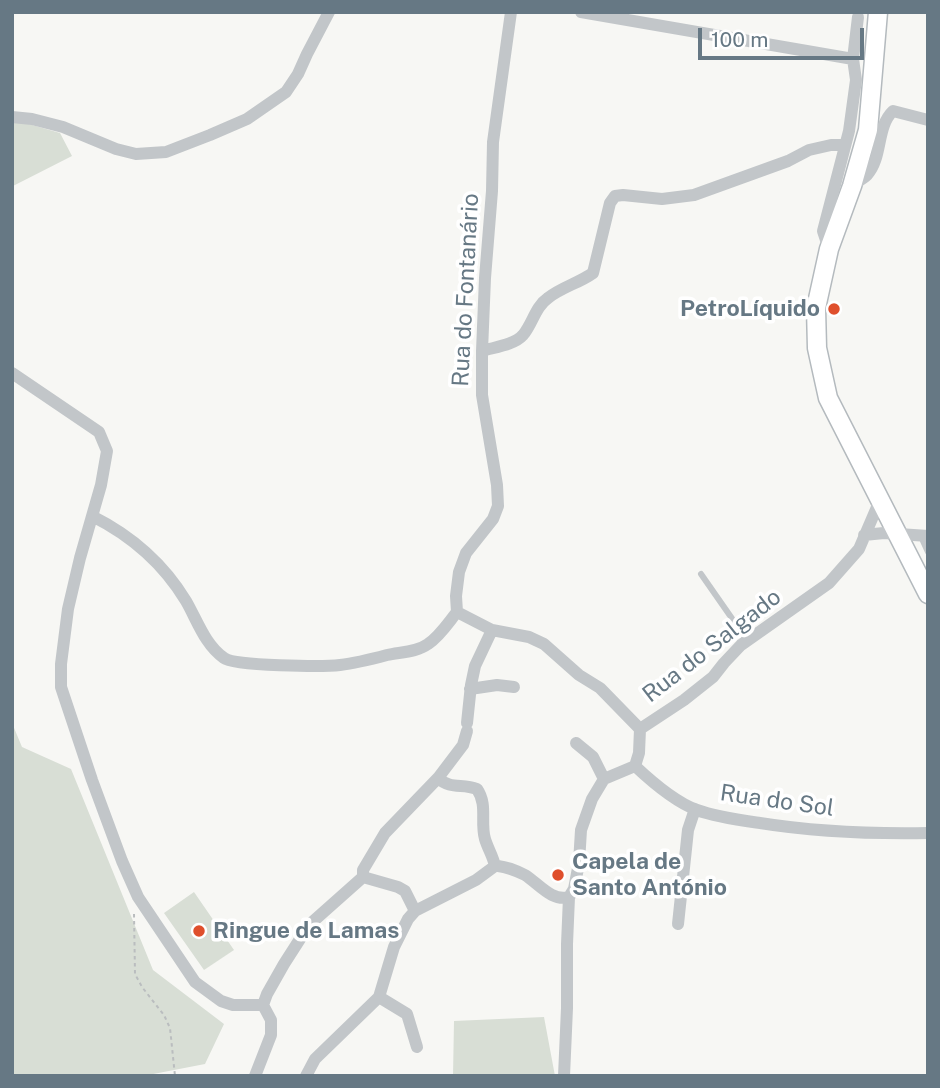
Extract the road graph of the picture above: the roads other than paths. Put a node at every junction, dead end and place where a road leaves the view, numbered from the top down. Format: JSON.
{"nodes":[{"id":1,"x":329,"y":12,"type":"edge"},
{"id":2,"x":511,"y":12,"type":"edge"},
{"id":3,"x":580,"y":12,"type":"edge"},
{"id":4,"x":878,"y":16,"type":"edge"},
{"id":5,"x":858,"y":17,"type":"dead end"},
{"id":6,"x":853,"y":59,"type":"junction"},
{"id":7,"x":12,"y":117,"type":"edge"},
{"id":8,"x":928,"y":120,"type":"edge"},
{"id":9,"x":845,"y":145,"type":"junction"},
{"id":10,"x":852,"y":186,"type":"junction"},
{"id":11,"x":829,"y":249,"type":"junction"},
{"id":12,"x":482,"y":351,"type":"junction"},
{"id":13,"x":12,"y":373,"type":"edge"},
{"id":14,"x":880,"y":500,"type":"junction"},
{"id":15,"x":92,"y":516,"type":"junction"},
{"id":16,"x":864,"y":535,"type":"junction"},
{"id":17,"x":900,"y":537,"type":"junction"},
{"id":18,"x":926,"y":540,"type":"edge"},
{"id":19,"x":928,"y":552,"type":"edge"},
{"id":20,"x":701,"y":574,"type":"dead end"},
{"id":21,"x":928,"y":594,"type":"edge"},
{"id":22,"x":457,"y":612,"type":"junction"},
{"id":23,"x":492,"y":630,"type":"junction"},
{"id":24,"x":747,"y":640,"type":"junction"},
{"id":25,"x":514,"y":687,"type":"dead end"},
{"id":26,"x":470,"y":689,"type":"junction"},
{"id":27,"x":640,"y":729,"type":"junction"},
{"id":28,"x":576,"y":743,"type":"dead end"},
{"id":29,"x":635,"y":766,"type":"junction"},
{"id":30,"x":438,"y":778,"type":"junction"},
{"id":31,"x":604,"y":779,"type":"junction"},
{"id":32,"x":695,"y":809,"type":"junction"},
{"id":33,"x":928,"y":833,"type":"edge"},
{"id":34,"x":495,"y":866,"type":"junction"},
{"id":35,"x":363,"y":877,"type":"junction"},
{"id":36,"x":569,"y":897,"type":"junction"},
{"id":37,"x":415,"y":911,"type":"junction"},
{"id":38,"x":678,"y":924,"type":"dead end"},
{"id":39,"x":379,"y":997,"type":"junction"},
{"id":40,"x":263,"y":1005,"type":"junction"},
{"id":41,"x":418,"y":1046,"type":"dead end"},
{"id":42,"x":255,"y":1076,"type":"edge"},
{"id":43,"x":306,"y":1076,"type":"edge"},
{"id":44,"x":564,"y":1076,"type":"edge"}],
"edges":[{"from":1,"to":7,"type":"street"},
{"from":2,"to":12,"type":"street","name":"Rua do Fontanário"},
{"from":3,"to":6,"type":"street"},
{"from":4,"to":10,"type":"main road"},
{"from":5,"to":6,"type":"street"},
{"from":6,"to":9,"type":"street"},
{"from":8,"to":10,"type":"street"},
{"from":9,"to":11,"type":"street"},
{"from":9,"to":12,"type":"street"},
{"from":10,"to":11,"type":"main road"},
{"from":11,"to":14,"type":"main road"},
{"from":12,"to":22,"type":"street","name":"Rua do Fontanário"},
{"from":13,"to":15,"type":"street"},
{"from":14,"to":16,"type":"street","name":"Rua do Salgado"},
{"from":14,"to":17,"type":"main road"},
{"from":15,"to":22,"type":"street"},
{"from":15,"to":40,"type":"street"},
{"from":16,"to":17,"type":"street"},
{"from":16,"to":24,"type":"street","name":"Rua do Salgado"},
{"from":17,"to":18,"type":"street"},
{"from":17,"to":21,"type":"main road"},
{"from":18,"to":19,"type":"lane"},
{"from":20,"to":24,"type":"lane"},
{"from":22,"to":23,"type":"street"},
{"from":23,"to":26,"type":"street"},
{"from":23,"to":27,"type":"street"},
{"from":24,"to":27,"type":"street","name":"Rua do Salgado"},
{"from":25,"to":26,"type":"street"},
{"from":26,"to":30,"type":"street"},
{"from":27,"to":29,"type":"street"},
{"from":28,"to":31,"type":"street"},
{"from":29,"to":31,"type":"street"},
{"from":29,"to":32,"type":"street","name":"Rua do Sol"},
{"from":30,"to":34,"type":"street"},
{"from":30,"to":35,"type":"street"},
{"from":31,"to":36,"type":"street"},
{"from":32,"to":33,"type":"street","name":"Rua do Sol"},
{"from":32,"to":38,"type":"street"},
{"from":34,"to":36,"type":"street"},
{"from":34,"to":37,"type":"street"},
{"from":35,"to":37,"type":"street"},
{"from":35,"to":40,"type":"street"},
{"from":36,"to":44,"type":"street"},
{"from":37,"to":39,"type":"street"},
{"from":39,"to":41,"type":"street"},
{"from":39,"to":43,"type":"street"},
{"from":40,"to":42,"type":"street"}]}
